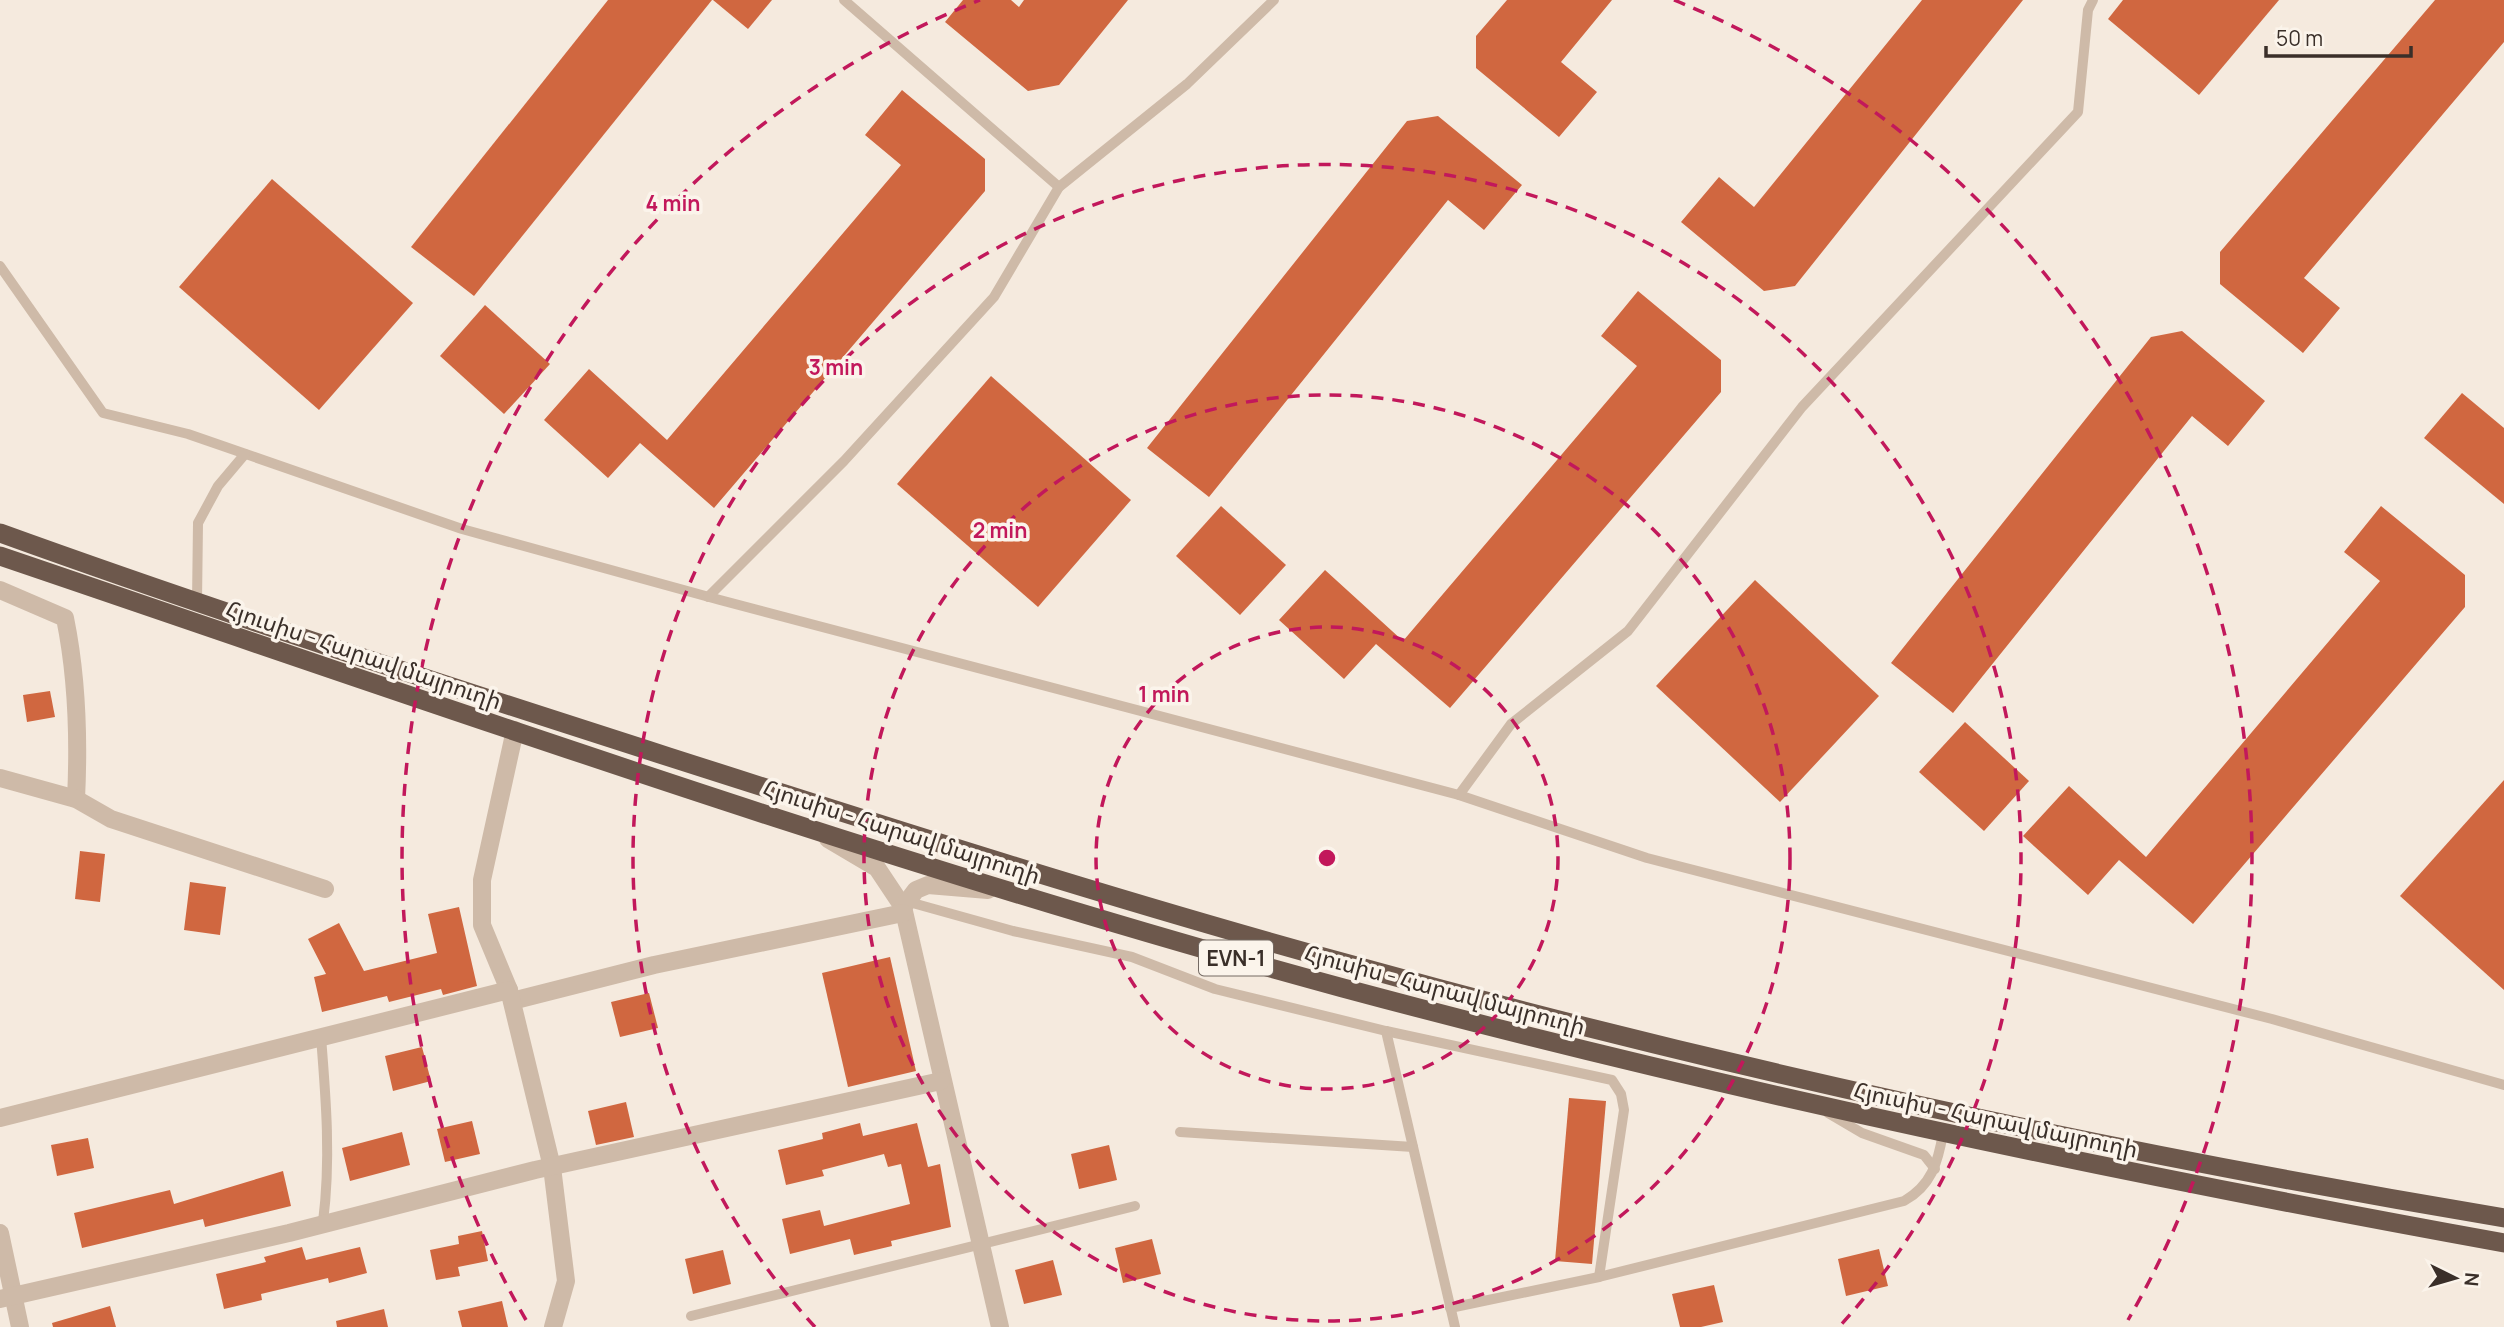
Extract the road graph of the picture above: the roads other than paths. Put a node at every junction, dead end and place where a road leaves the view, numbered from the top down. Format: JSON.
{"nodes":[{"id":1,"x":844,"y":0,"type":"edge"},
{"id":2,"x":1274,"y":0,"type":"edge"},
{"id":3,"x":2093,"y":0,"type":"edge"},
{"id":4,"x":1059,"y":187,"type":"junction"},
{"id":5,"x":0,"y":266,"type":"edge"},
{"id":6,"x":245,"y":454,"type":"junction"},
{"id":7,"x":0,"y":533,"type":"edge"},
{"id":8,"x":0,"y":556,"type":"edge"},
{"id":9,"x":0,"y":590,"type":"edge"},
{"id":10,"x":708,"y":597,"type":"junction"},
{"id":11,"x":197,"y":602,"type":"junction"},
{"id":12,"x":515,"y":730,"type":"junction"},
{"id":13,"x":0,"y":778,"type":"edge"},
{"id":14,"x":1460,"y":795,"type":"junction"},
{"id":15,"x":76,"y":799,"type":"junction"},
{"id":16,"x":804,"y":825,"type":"junction"},
{"id":17,"x":325,"y":889,"type":"dead end"},
{"id":18,"x":1009,"y":891,"type":"junction"},
{"id":19,"x":905,"y":907,"type":"junction"},
{"id":20,"x":510,"y":996,"type":"junction"},
{"id":21,"x":1386,"y":1031,"type":"junction"},
{"id":22,"x":321,"y":1037,"type":"junction"},
{"id":23,"x":941,"y":1081,"type":"junction"},
{"id":24,"x":2504,"y":1085,"type":"edge"},
{"id":25,"x":1815,"y":1106,"type":"junction"},
{"id":26,"x":0,"y":1118,"type":"edge"},
{"id":27,"x":1180,"y":1132,"type":"dead end"},
{"id":28,"x":1943,"y":1133,"type":"junction"},
{"id":29,"x":1413,"y":1147,"type":"junction"},
{"id":30,"x":552,"y":1167,"type":"junction"},
{"id":31,"x":1935,"y":1169,"type":"junction"},
{"id":32,"x":1135,"y":1206,"type":"dead end"},
{"id":33,"x":2504,"y":1218,"type":"edge"},
{"id":34,"x":323,"y":1222,"type":"junction"},
{"id":35,"x":0,"y":1233,"type":"edge"},
{"id":36,"x":2504,"y":1242,"type":"edge"},
{"id":37,"x":980,"y":1246,"type":"junction"},
{"id":38,"x":1599,"y":1277,"type":"junction"},
{"id":39,"x":7,"y":1298,"type":"edge"},
{"id":40,"x":1450,"y":1308,"type":"junction"},
{"id":41,"x":691,"y":1316,"type":"dead end"},
{"id":42,"x":20,"y":1327,"type":"edge"},
{"id":43,"x":553,"y":1327,"type":"edge"},
{"id":44,"x":1000,"y":1327,"type":"edge"},
{"id":45,"x":1455,"y":1327,"type":"edge"}],
"edges":[{"from":1,"to":4,"type":"lane"},
{"from":2,"to":4,"type":"lane"},
{"from":3,"to":14,"type":"lane"},
{"from":4,"to":10,"type":"lane"},
{"from":5,"to":6,"type":"lane"},
{"from":6,"to":10,"type":"lane"},
{"from":6,"to":11,"type":"lane"},
{"from":7,"to":11,"type":"highway","name":"Հյուսիս - Հարավ մայրուղի","number":"EVN-1"},
{"from":8,"to":12,"type":"highway","name":"Հյուսիս - Հարավ մայրուղի","number":"EVN-1"},
{"from":9,"to":15,"type":"street"},
{"from":10,"to":14,"type":"lane"},
{"from":11,"to":33,"type":"highway","name":"Հյուսիս - Հարավ մայրուղի","number":"EVN-1"},
{"from":12,"to":16,"type":"highway","name":"Հյուսիս - Հարավ մայրուղի","number":"EVN-1"},
{"from":12,"to":20,"type":"street"},
{"from":13,"to":15,"type":"street"},
{"from":14,"to":24,"type":"lane"},
{"from":15,"to":17,"type":"street"},
{"from":16,"to":18,"type":"highway","name":"Հյուսիս - Հարավ մայրուղի","number":"EVN-1"},
{"from":16,"to":19,"type":"street"},
{"from":18,"to":19,"type":"street"},
{"from":18,"to":25,"type":"highway","name":"Հյուսիս - Հարավ մայրուղի","number":"EVN-1"},
{"from":19,"to":20,"type":"street"},
{"from":19,"to":21,"type":"lane"},
{"from":19,"to":23,"type":"street"},
{"from":20,"to":22,"type":"street"},
{"from":20,"to":30,"type":"street"},
{"from":21,"to":29,"type":"lane"},
{"from":21,"to":38,"type":"lane"},
{"from":22,"to":26,"type":"street"},
{"from":22,"to":34,"type":"lane"},
{"from":23,"to":30,"type":"street"},
{"from":23,"to":37,"type":"street"},
{"from":25,"to":28,"type":"highway","name":"Հյուսիս - Հարավ մայրուղի","number":"EVN-1"},
{"from":25,"to":31,"type":"lane"},
{"from":27,"to":29,"type":"lane"},
{"from":28,"to":31,"type":"lane"},
{"from":28,"to":36,"type":"highway","name":"Հյուսիս - Հարավ մայրուղի","number":"EVN-1"},
{"from":29,"to":40,"type":"lane"},
{"from":30,"to":34,"type":"street"},
{"from":30,"to":43,"type":"street"},
{"from":31,"to":38,"type":"lane"},
{"from":32,"to":37,"type":"lane"},
{"from":34,"to":39,"type":"street"},
{"from":35,"to":39,"type":"street"},
{"from":37,"to":41,"type":"lane"},
{"from":37,"to":44,"type":"street"},
{"from":38,"to":40,"type":"lane"},
{"from":39,"to":42,"type":"street"},
{"from":40,"to":45,"type":"lane"}]}
